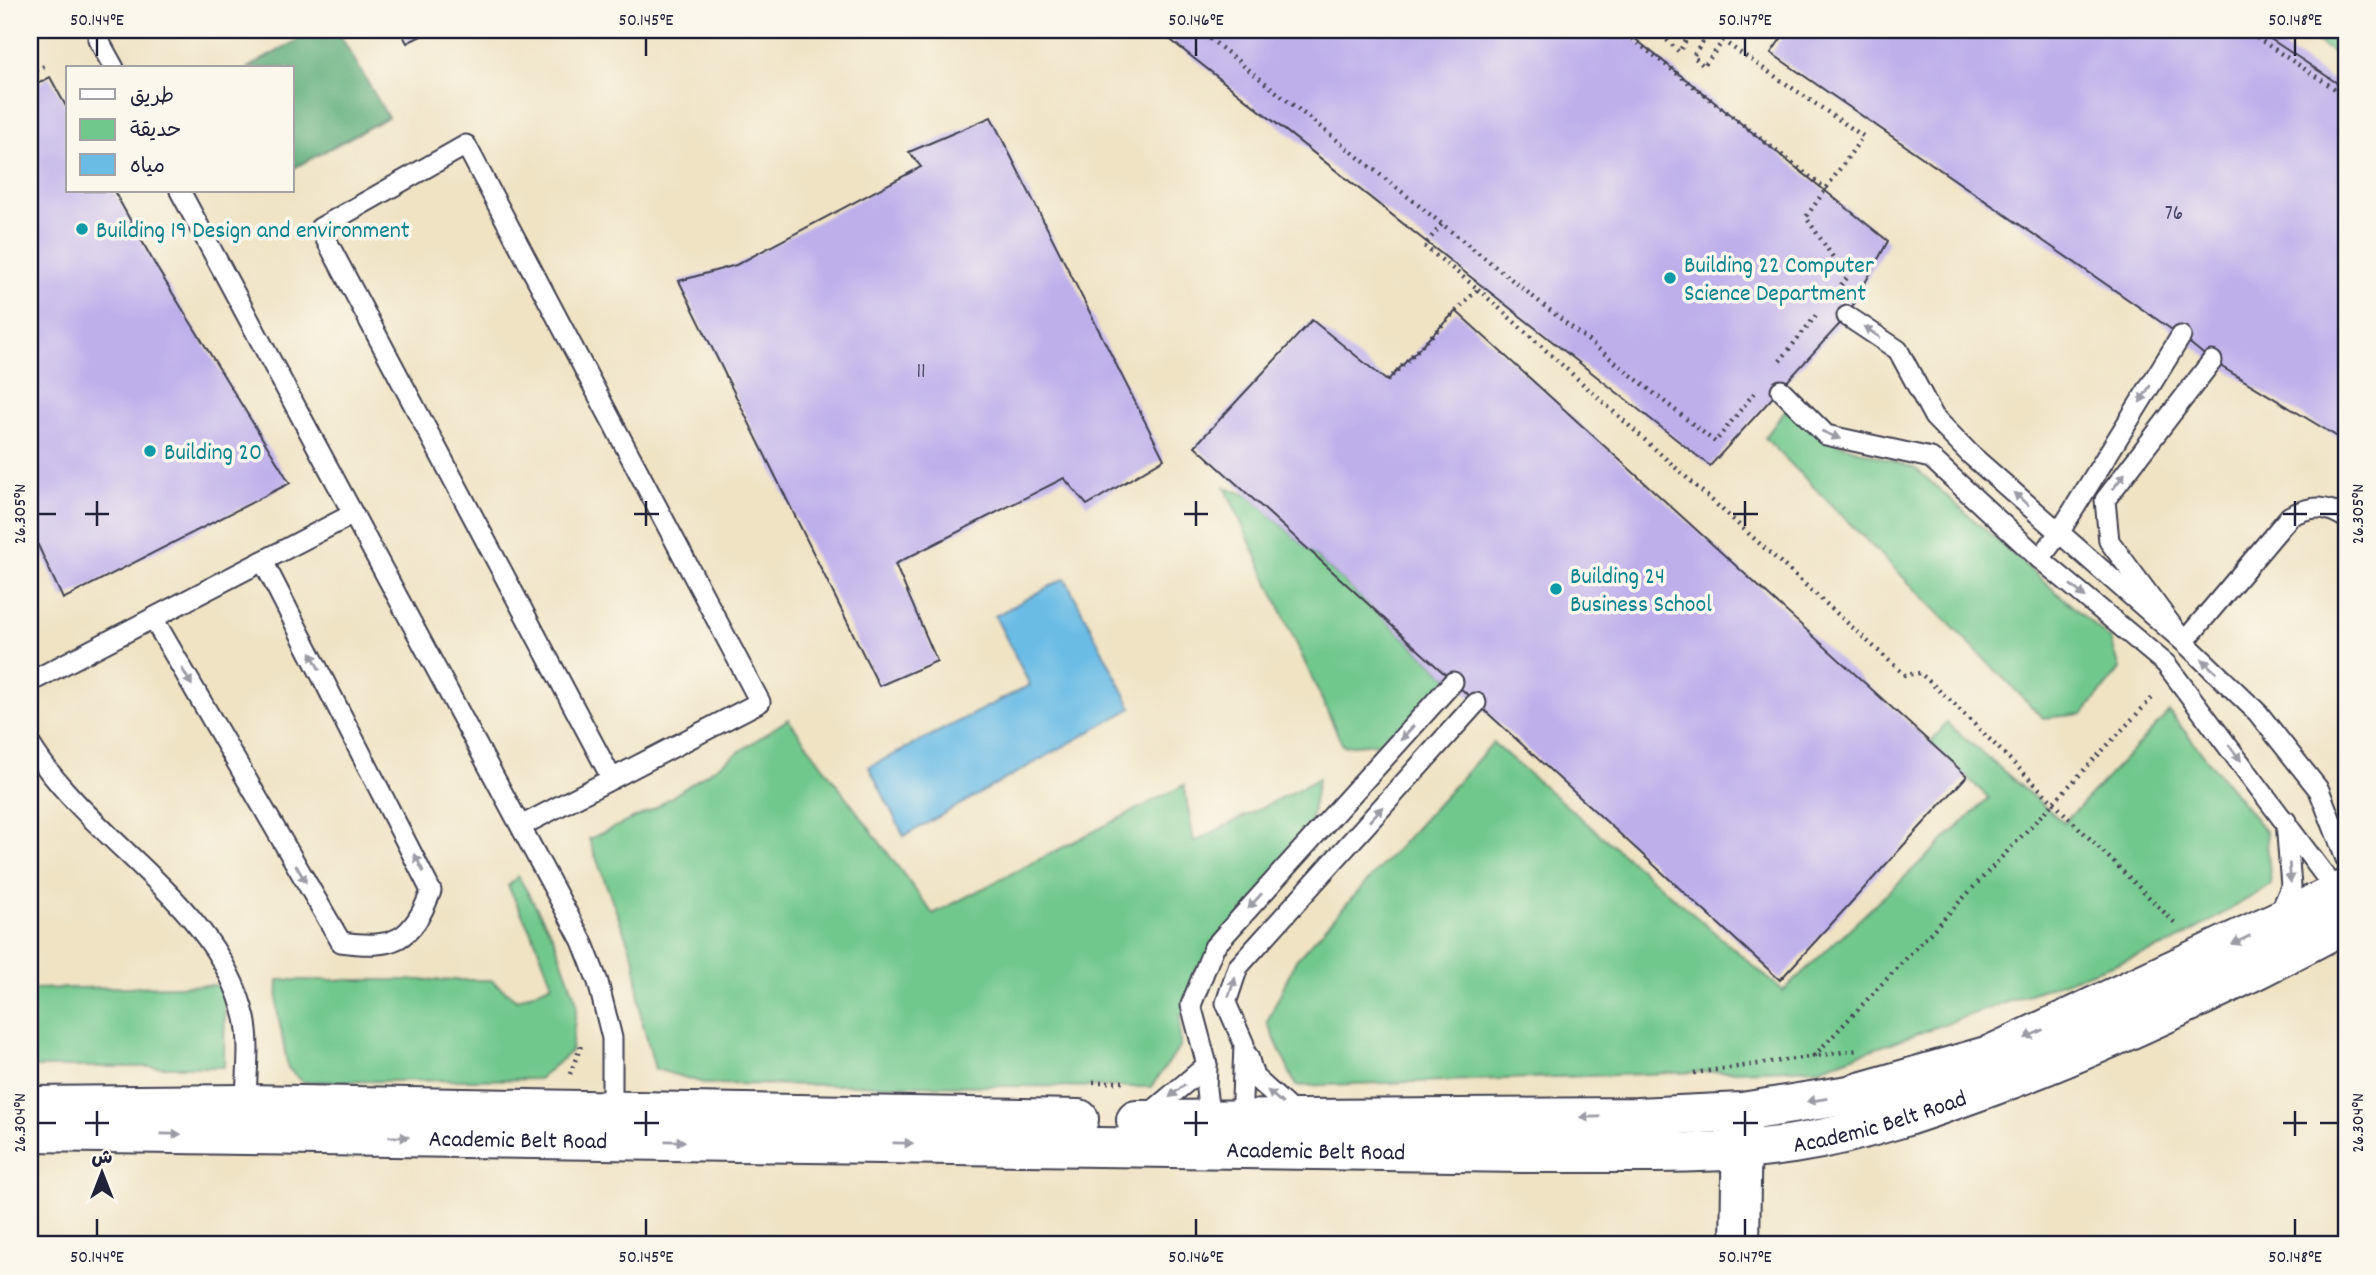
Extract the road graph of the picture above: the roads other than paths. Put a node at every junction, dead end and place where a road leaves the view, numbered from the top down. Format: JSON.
{"nodes":[{"id":1,"x":99,"y":39,"type":"dead end"},
{"id":2,"x":113,"y":66,"type":"edge"},
{"id":3,"x":181,"y":192,"type":"edge"},
{"id":4,"x":1846,"y":316,"type":"dead end"},
{"id":5,"x":2181,"y":336,"type":"dead end"},
{"id":6,"x":2212,"y":361,"type":"dead end"},
{"id":7,"x":1781,"y":390,"type":"dead end"},
{"id":8,"x":354,"y":514,"type":"junction"},
{"id":9,"x":2346,"y":518,"type":"edge"},
{"id":10,"x":2059,"y":533,"type":"junction"},
{"id":11,"x":2040,"y":559,"type":"junction"},
{"id":12,"x":263,"y":561,"type":"junction"},
{"id":13,"x":153,"y":618,"type":"junction"},
{"id":14,"x":2185,"y":642,"type":"junction"},
{"id":15,"x":30,"y":682,"type":"edge"},
{"id":16,"x":1453,"y":682,"type":"dead end"},
{"id":17,"x":1476,"y":703,"type":"dead end"},
{"id":18,"x":30,"y":744,"type":"edge"},
{"id":19,"x":612,"y":779,"type":"junction"},
{"id":20,"x":2319,"y":790,"type":"junction"},
{"id":21,"x":2346,"y":816,"type":"edge"},
{"id":22,"x":2286,"y":820,"type":"junction"},
{"id":23,"x":521,"y":827,"type":"junction"},
{"id":24,"x":2345,"y":894,"type":"edge"},
{"id":25,"x":2276,"y":923,"type":"junction"},
{"id":26,"x":1244,"y":1044,"type":"junction"},
{"id":27,"x":1208,"y":1066,"type":"junction"},
{"id":28,"x":246,"y":1104,"type":"junction"},
{"id":29,"x":30,"y":1106,"type":"edge"},
{"id":30,"x":1149,"y":1120,"type":"junction"},
{"id":31,"x":1332,"y":1121,"type":"junction"},
{"id":32,"x":611,"y":1125,"type":"junction"},
{"id":33,"x":1742,"y":1129,"type":"junction"},
{"id":34,"x":30,"y":1132,"type":"edge"},
{"id":35,"x":1226,"y":1134,"type":"junction"},
{"id":36,"x":1740,"y":1245,"type":"edge"}],
"edges":[{"from":1,"to":2,"type":"lane"},
{"from":3,"to":8,"type":"lane"},
{"from":10,"to":4,"type":"lane","one_way":true},
{"from":5,"to":10,"type":"lane","one_way":true},
{"from":14,"to":6,"type":"lane","one_way":true},
{"from":7,"to":11,"type":"lane","one_way":true},
{"from":8,"to":12,"type":"lane"},
{"from":8,"to":23,"type":"lane"},
{"from":9,"to":14,"type":"lane"},
{"from":10,"to":11,"type":"lane"},
{"from":10,"to":14,"type":"lane"},
{"from":11,"to":22,"type":"lane","one_way":true},
{"from":12,"to":13,"type":"lane"},
{"from":13,"to":12,"type":"lane","one_way":true},
{"from":13,"to":15,"type":"lane"},
{"from":20,"to":14,"type":"lane","one_way":true},
{"from":16,"to":27,"type":"lane","one_way":true},
{"from":26,"to":17,"type":"lane","one_way":true},
{"from":18,"to":28,"type":"lane"},
{"from":19,"to":19,"type":"lane"},
{"from":19,"to":23,"type":"lane"},
{"from":20,"to":21,"type":"lane"},
{"from":20,"to":24,"type":"lane"},
{"from":22,"to":24,"type":"lane"},
{"from":22,"to":25,"type":"lane","one_way":true},
{"from":23,"to":32,"type":"lane"},
{"from":24,"to":25,"type":"street","name":"Academic Belt Road"},
{"from":24,"to":33,"type":"street","name":"Academic Belt Road"},
{"from":25,"to":33,"type":"street","name":"Academic Belt Road","one_way":true},
{"from":31,"to":26,"type":"lane","one_way":true},
{"from":26,"to":35,"type":"lane"},
{"from":27,"to":30,"type":"lane","one_way":true},
{"from":27,"to":35,"type":"lane"},
{"from":28,"to":29,"type":"street","name":"Academic Belt Road"},
{"from":28,"to":32,"type":"street","name":"Academic Belt Road"},
{"from":30,"to":32,"type":"street","name":"Academic Belt Road"},
{"from":30,"to":35,"type":"street","name":"Academic Belt Road"},
{"from":33,"to":31,"type":"street","name":"Academic Belt Road","one_way":true},
{"from":31,"to":35,"type":"street","name":"Academic Belt Road"},
{"from":34,"to":32,"type":"street","name":"Academic Belt Road","one_way":true},
{"from":32,"to":35,"type":"street","name":"Academic Belt Road","one_way":true},
{"from":33,"to":35,"type":"street","name":"Academic Belt Road"},
{"from":33,"to":36,"type":"street"}]}
